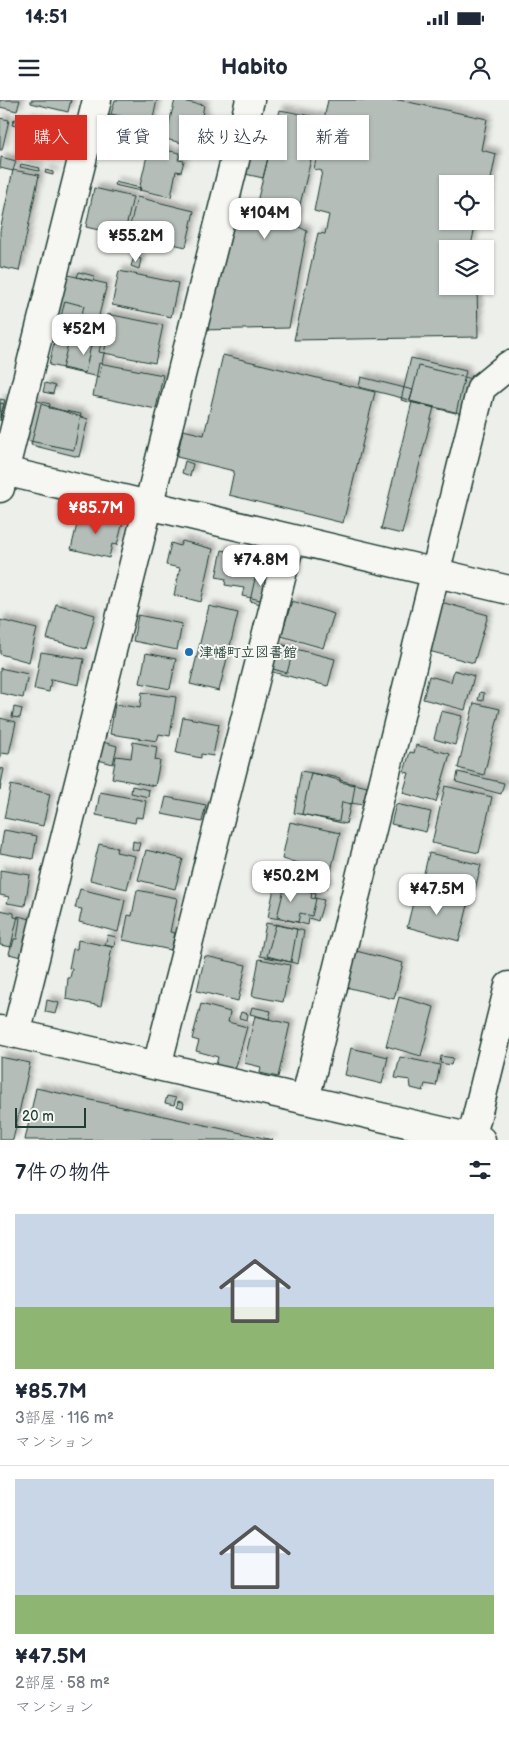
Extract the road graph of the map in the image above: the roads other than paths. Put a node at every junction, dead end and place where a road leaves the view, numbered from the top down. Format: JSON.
{"nodes":[{"id":1,"x":96,"y":100,"type":"edge"},
{"id":2,"x":250,"y":100,"type":"edge"},
{"id":3,"x":509,"y":365,"type":"edge"},
{"id":4,"x":1,"y":476,"type":"edge"},
{"id":5,"x":148,"y":505,"type":"junction"},
{"id":6,"x":291,"y":539,"type":"junction"},
{"id":7,"x":435,"y":573,"type":"junction"},
{"id":8,"x":509,"y":590,"type":"edge"},
{"id":9,"x":509,"y":986,"type":"edge"},
{"id":10,"x":8,"y":1032,"type":"edge"},
{"id":11,"x":156,"y":1066,"type":"junction"},
{"id":12,"x":305,"y":1100,"type":"junction"},
{"id":13,"x":474,"y":1139,"type":"edge"}],
"edges":[{"from":1,"to":4,"type":"street"},
{"from":2,"to":5,"type":"street"},
{"from":3,"to":7,"type":"street"},
{"from":4,"to":5,"type":"street"},
{"from":5,"to":6,"type":"street"},
{"from":5,"to":10,"type":"street"},
{"from":6,"to":7,"type":"street"},
{"from":6,"to":11,"type":"street"},
{"from":7,"to":8,"type":"street"},
{"from":7,"to":12,"type":"street"},
{"from":9,"to":13,"type":"street"},
{"from":10,"to":11,"type":"street"},
{"from":11,"to":12,"type":"street"},
{"from":12,"to":13,"type":"street"}]}
